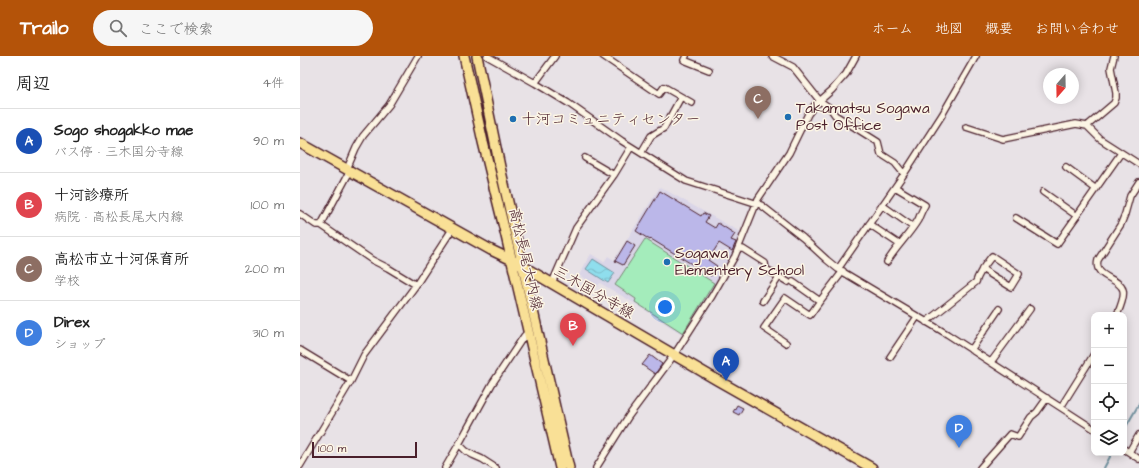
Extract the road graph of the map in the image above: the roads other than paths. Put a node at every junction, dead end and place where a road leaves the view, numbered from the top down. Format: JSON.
{"nodes":[{"id":1,"x":418,"y":56,"type":"edge"},
{"id":2,"x":464,"y":56,"type":"edge"},
{"id":3,"x":476,"y":56,"type":"edge"},
{"id":4,"x":487,"y":56,"type":"edge"},
{"id":5,"x":555,"y":56,"type":"edge"},
{"id":6,"x":602,"y":56,"type":"edge"},
{"id":7,"x":686,"y":56,"type":"edge"},
{"id":8,"x":772,"y":56,"type":"edge"},
{"id":9,"x":856,"y":56,"type":"edge"},
{"id":10,"x":976,"y":56,"type":"edge"},
{"id":11,"x":1114,"y":56,"type":"edge"},
{"id":12,"x":709,"y":70,"type":"dead end"},
{"id":13,"x":535,"y":83,"type":"junction"},
{"id":14,"x":681,"y":97,"type":"junction"},
{"id":15,"x":820,"y":101,"type":"junction"},
{"id":16,"x":692,"y":103,"type":"dead end"},
{"id":17,"x":1087,"y":126,"type":"junction"},
{"id":18,"x":966,"y":127,"type":"dead end"},
{"id":19,"x":300,"y":143,"type":"edge"},
{"id":20,"x":631,"y":147,"type":"junction"},
{"id":21,"x":641,"y":153,"type":"junction"},
{"id":22,"x":1121,"y":153,"type":"junction"},
{"id":23,"x":585,"y":158,"type":"dead end"},
{"id":24,"x":1139,"y":164,"type":"edge"},
{"id":25,"x":1066,"y":167,"type":"dead end"},
{"id":26,"x":348,"y":170,"type":"junction"},
{"id":27,"x":904,"y":174,"type":"junction"},
{"id":28,"x":614,"y":175,"type":"junction"},
{"id":29,"x":1139,"y":182,"type":"edge"},
{"id":30,"x":895,"y":187,"type":"junction"},
{"id":31,"x":1096,"y":189,"type":"junction"},
{"id":32,"x":1043,"y":192,"type":"dead end"},
{"id":33,"x":756,"y":203,"type":"junction"},
{"id":34,"x":882,"y":205,"type":"junction"},
{"id":35,"x":300,"y":214,"type":"edge"},
{"id":36,"x":1077,"y":216,"type":"junction"},
{"id":37,"x":1016,"y":218,"type":"dead end"},
{"id":38,"x":869,"y":224,"type":"junction"},
{"id":39,"x":321,"y":225,"type":"junction"},
{"id":40,"x":913,"y":227,"type":"junction"},
{"id":41,"x":453,"y":228,"type":"junction"},
{"id":42,"x":899,"y":244,"type":"junction"},
{"id":43,"x":738,"y":249,"type":"junction"},
{"id":44,"x":512,"y":260,"type":"junction"},
{"id":45,"x":888,"y":262,"type":"dead end"},
{"id":46,"x":523,"y":266,"type":"junction"},
{"id":47,"x":982,"y":269,"type":"junction"},
{"id":48,"x":841,"y":270,"type":"junction"},
{"id":49,"x":779,"y":277,"type":"junction"},
{"id":50,"x":552,"y":283,"type":"junction"},
{"id":51,"x":416,"y":285,"type":"junction"},
{"id":52,"x":763,"y":301,"type":"dead end"},
{"id":53,"x":820,"y":301,"type":"junction"},
{"id":54,"x":999,"y":309,"type":"dead end"},
{"id":55,"x":1030,"y":309,"type":"dead end"},
{"id":56,"x":1117,"y":312,"type":"edge"},
{"id":57,"x":917,"y":317,"type":"junction"},
{"id":58,"x":926,"y":322,"type":"junction"},
{"id":59,"x":528,"y":332,"type":"junction"},
{"id":60,"x":786,"y":343,"type":"dead end"},
{"id":61,"x":300,"y":350,"type":"edge"},
{"id":62,"x":971,"y":350,"type":"junction"},
{"id":63,"x":674,"y":355,"type":"junction"},
{"id":64,"x":890,"y":357,"type":"dead end"},
{"id":65,"x":1091,"y":359,"type":"edge"},
{"id":66,"x":990,"y":362,"type":"junction"},
{"id":67,"x":351,"y":381,"type":"junction"},
{"id":68,"x":1047,"y":398,"type":"junction"},
{"id":69,"x":1061,"y":407,"type":"junction"},
{"id":70,"x":1091,"y":427,"type":"edge"},
{"id":71,"x":1139,"y":435,"type":"edge"},
{"id":72,"x":459,"y":444,"type":"junction"},
{"id":73,"x":1127,"y":450,"type":"edge"},
{"id":74,"x":1127,"y":452,"type":"edge"},
{"id":75,"x":302,"y":459,"type":"edge"},
{"id":76,"x":1139,"y":459,"type":"edge"},
{"id":77,"x":300,"y":466,"type":"edge"},
{"id":78,"x":445,"y":468,"type":"edge"},
{"id":79,"x":496,"y":468,"type":"edge"},
{"id":80,"x":560,"y":468,"type":"edge"},
{"id":81,"x":569,"y":468,"type":"edge"},
{"id":82,"x":596,"y":468,"type":"edge"},
{"id":83,"x":872,"y":468,"type":"edge"},
{"id":84,"x":980,"y":468,"type":"edge"}],
"edges":[{"from":1,"to":26,"type":"street"},
{"from":2,"to":44,"type":"main road","name":"高松長尾大内線"},
{"from":3,"to":46,"type":"main road","name":"高松長尾大内線"},
{"from":4,"to":13,"type":"street"},
{"from":5,"to":13,"type":"street"},
{"from":6,"to":14,"type":"street"},
{"from":7,"to":12,"type":"street"},
{"from":8,"to":15,"type":"street"},
{"from":9,"to":15,"type":"street"},
{"from":10,"to":27,"type":"street"},
{"from":11,"to":17,"type":"street"},
{"from":13,"to":20,"type":"street"},
{"from":14,"to":16,"type":"street"},
{"from":14,"to":21,"type":"street"},
{"from":15,"to":27,"type":"street"},
{"from":15,"to":33,"type":"street"},
{"from":17,"to":18,"type":"street"},
{"from":17,"to":22,"type":"street"},
{"from":19,"to":26,"type":"main road","name":"三木国分寺線"},
{"from":20,"to":21,"type":"street"},
{"from":20,"to":28,"type":"street"},
{"from":21,"to":33,"type":"street"},
{"from":22,"to":24,"type":"street"},
{"from":22,"to":31,"type":"street"},
{"from":23,"to":28,"type":"street"},
{"from":25,"to":31,"type":"street"},
{"from":26,"to":39,"type":"street"},
{"from":26,"to":41,"type":"main road","name":"三木国分寺線"},
{"from":27,"to":30,"type":"street"},
{"from":28,"to":50,"type":"street"},
{"from":29,"to":56,"type":"street"},
{"from":30,"to":34,"type":"street"},
{"from":30,"to":40,"type":"street"},
{"from":31,"to":36,"type":"street"},
{"from":32,"to":36,"type":"street"},
{"from":33,"to":43,"type":"street"},
{"from":33,"to":48,"type":"street"},
{"from":34,"to":38,"type":"street"},
{"from":34,"to":40,"type":"street"},
{"from":35,"to":39,"type":"street"},
{"from":36,"to":37,"type":"street"},
{"from":38,"to":42,"type":"street"},
{"from":38,"to":48,"type":"street"},
{"from":39,"to":51,"type":"street"},
{"from":40,"to":42,"type":"street"},
{"from":41,"to":44,"type":"main road","name":"三木国分寺線"},
{"from":41,"to":51,"type":"street"},
{"from":42,"to":45,"type":"street"},
{"from":43,"to":49,"type":"street"},
{"from":43,"to":63,"type":"street"},
{"from":44,"to":46,"type":"main road","name":"三木国分寺線"},
{"from":44,"to":59,"type":"main road","name":"高松長尾大内線"},
{"from":46,"to":50,"type":"main road","name":"三木国分寺線"},
{"from":46,"to":81,"type":"main road","name":"高松長尾大内線"},
{"from":47,"to":47,"type":"street"},
{"from":47,"to":58,"type":"street"},
{"from":48,"to":53,"type":"street"},
{"from":48,"to":57,"type":"street"},
{"from":49,"to":52,"type":"street"},
{"from":49,"to":53,"type":"street"},
{"from":50,"to":63,"type":"main road","name":"三木国分寺線"},
{"from":51,"to":67,"type":"street"},
{"from":53,"to":60,"type":"street"},
{"from":54,"to":62,"type":"street"},
{"from":55,"to":66,"type":"street"},
{"from":57,"to":58,"type":"street"},
{"from":57,"to":64,"type":"street"},
{"from":58,"to":62,"type":"street"},
{"from":59,"to":72,"type":"street"},
{"from":59,"to":80,"type":"main road","name":"高松長尾大内線"},
{"from":61,"to":67,"type":"street"},
{"from":62,"to":66,"type":"street"},
{"from":63,"to":82,"type":"street"},
{"from":63,"to":83,"type":"main road","name":"三木国分寺線"},
{"from":65,"to":69,"type":"street"},
{"from":66,"to":68,"type":"street"},
{"from":67,"to":75,"type":"street"},
{"from":68,"to":69,"type":"street"},
{"from":68,"to":84,"type":"street"},
{"from":69,"to":70,"type":"street"},
{"from":71,"to":73,"type":"street"},
{"from":72,"to":78,"type":"street"},
{"from":72,"to":79,"type":"street"},
{"from":74,"to":76,"type":"street"},
{"from":75,"to":77,"type":"street"}]}
